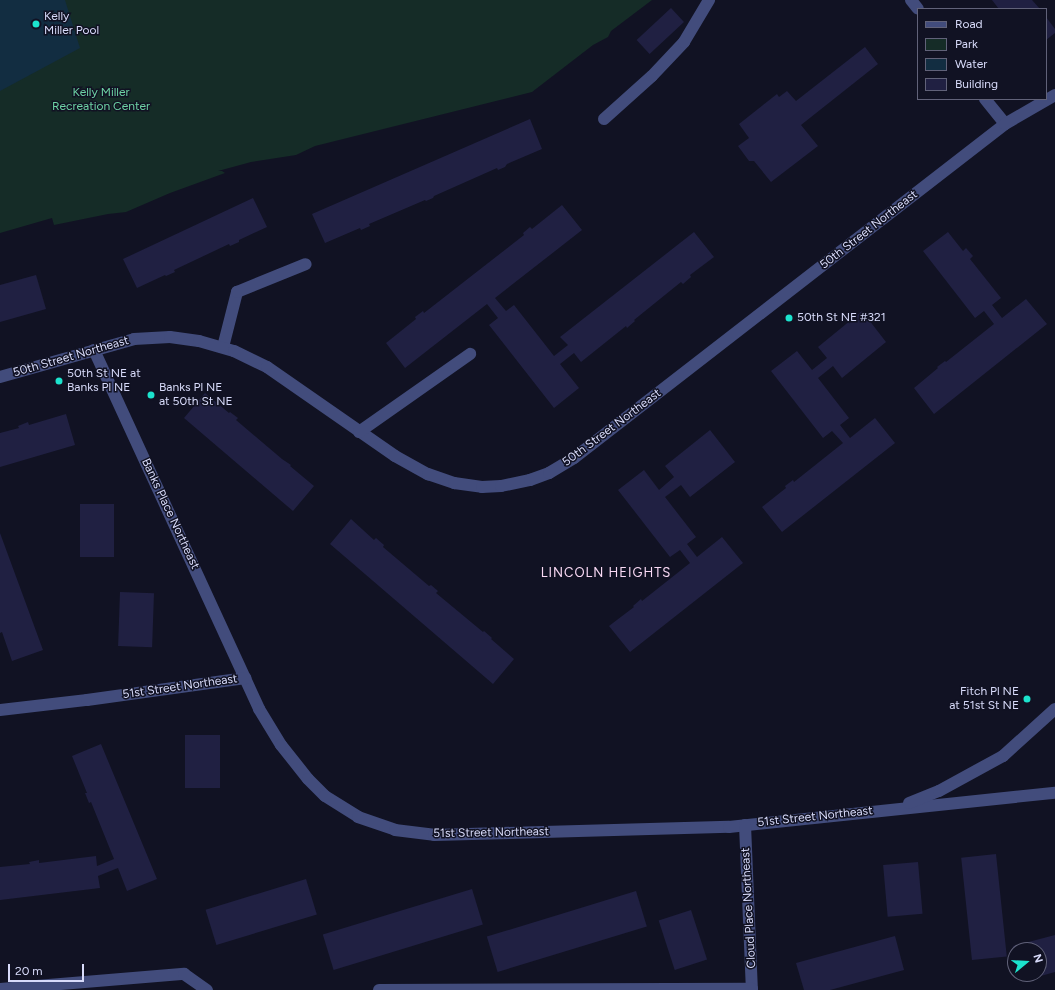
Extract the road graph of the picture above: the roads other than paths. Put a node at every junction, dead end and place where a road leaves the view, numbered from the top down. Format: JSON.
{"nodes":[{"id":1,"x":709,"y":0,"type":"edge"},
{"id":2,"x":911,"y":0,"type":"edge"},
{"id":3,"x":917,"y":8,"type":"edge"},
{"id":4,"x":987,"y":100,"type":"edge"},
{"id":5,"x":1046,"y":100,"type":"edge"},
{"id":6,"x":604,"y":119,"type":"dead end"},
{"id":7,"x":1005,"y":124,"type":"junction"},
{"id":8,"x":306,"y":264,"type":"dead end"},
{"id":9,"x":223,"y":347,"type":"junction"},
{"id":10,"x":94,"y":350,"type":"junction"},
{"id":11,"x":470,"y":354,"type":"dead end"},
{"id":12,"x":0,"y":377,"type":"edge"},
{"id":13,"x":359,"y":432,"type":"junction"},
{"id":14,"x":245,"y":678,"type":"junction"},
{"id":15,"x":1055,"y":709,"type":"edge"},
{"id":16,"x":0,"y":710,"type":"edge"},
{"id":17,"x":1055,"y":793,"type":"edge"},
{"id":18,"x":871,"y":811,"type":"junction"},
{"id":19,"x":745,"y":825,"type":"junction"},
{"id":20,"x":0,"y":989,"type":"edge"},
{"id":21,"x":752,"y":989,"type":"edge"},
{"id":22,"x":207,"y":990,"type":"edge"},
{"id":23,"x":379,"y":990,"type":"edge"}],
"edges":[{"from":1,"to":6,"type":"street"},
{"from":2,"to":3,"type":"street"},
{"from":4,"to":7,"type":"street"},
{"from":5,"to":7,"type":"street","name":"50th Street Northeast"},
{"from":7,"to":13,"type":"street","name":"50th Street Northeast"},
{"from":8,"to":9,"type":"street"},
{"from":9,"to":10,"type":"street","name":"50th Street Northeast"},
{"from":9,"to":13,"type":"street","name":"50th Street Northeast"},
{"from":10,"to":12,"type":"street","name":"50th Street Northeast"},
{"from":10,"to":14,"type":"street","name":"Banks Place Northeast"},
{"from":11,"to":13,"type":"street"},
{"from":14,"to":16,"type":"street","name":"51st Street Northeast"},
{"from":14,"to":19,"type":"street","name":"51st Street Northeast"},
{"from":15,"to":18,"type":"street"},
{"from":17,"to":18,"type":"street","name":"51st Street Northeast"},
{"from":18,"to":19,"type":"street","name":"51st Street Northeast"},
{"from":19,"to":21,"type":"street","name":"Cloud Place Northeast"},
{"from":20,"to":22,"type":"street"},
{"from":21,"to":23,"type":"street"}]}
